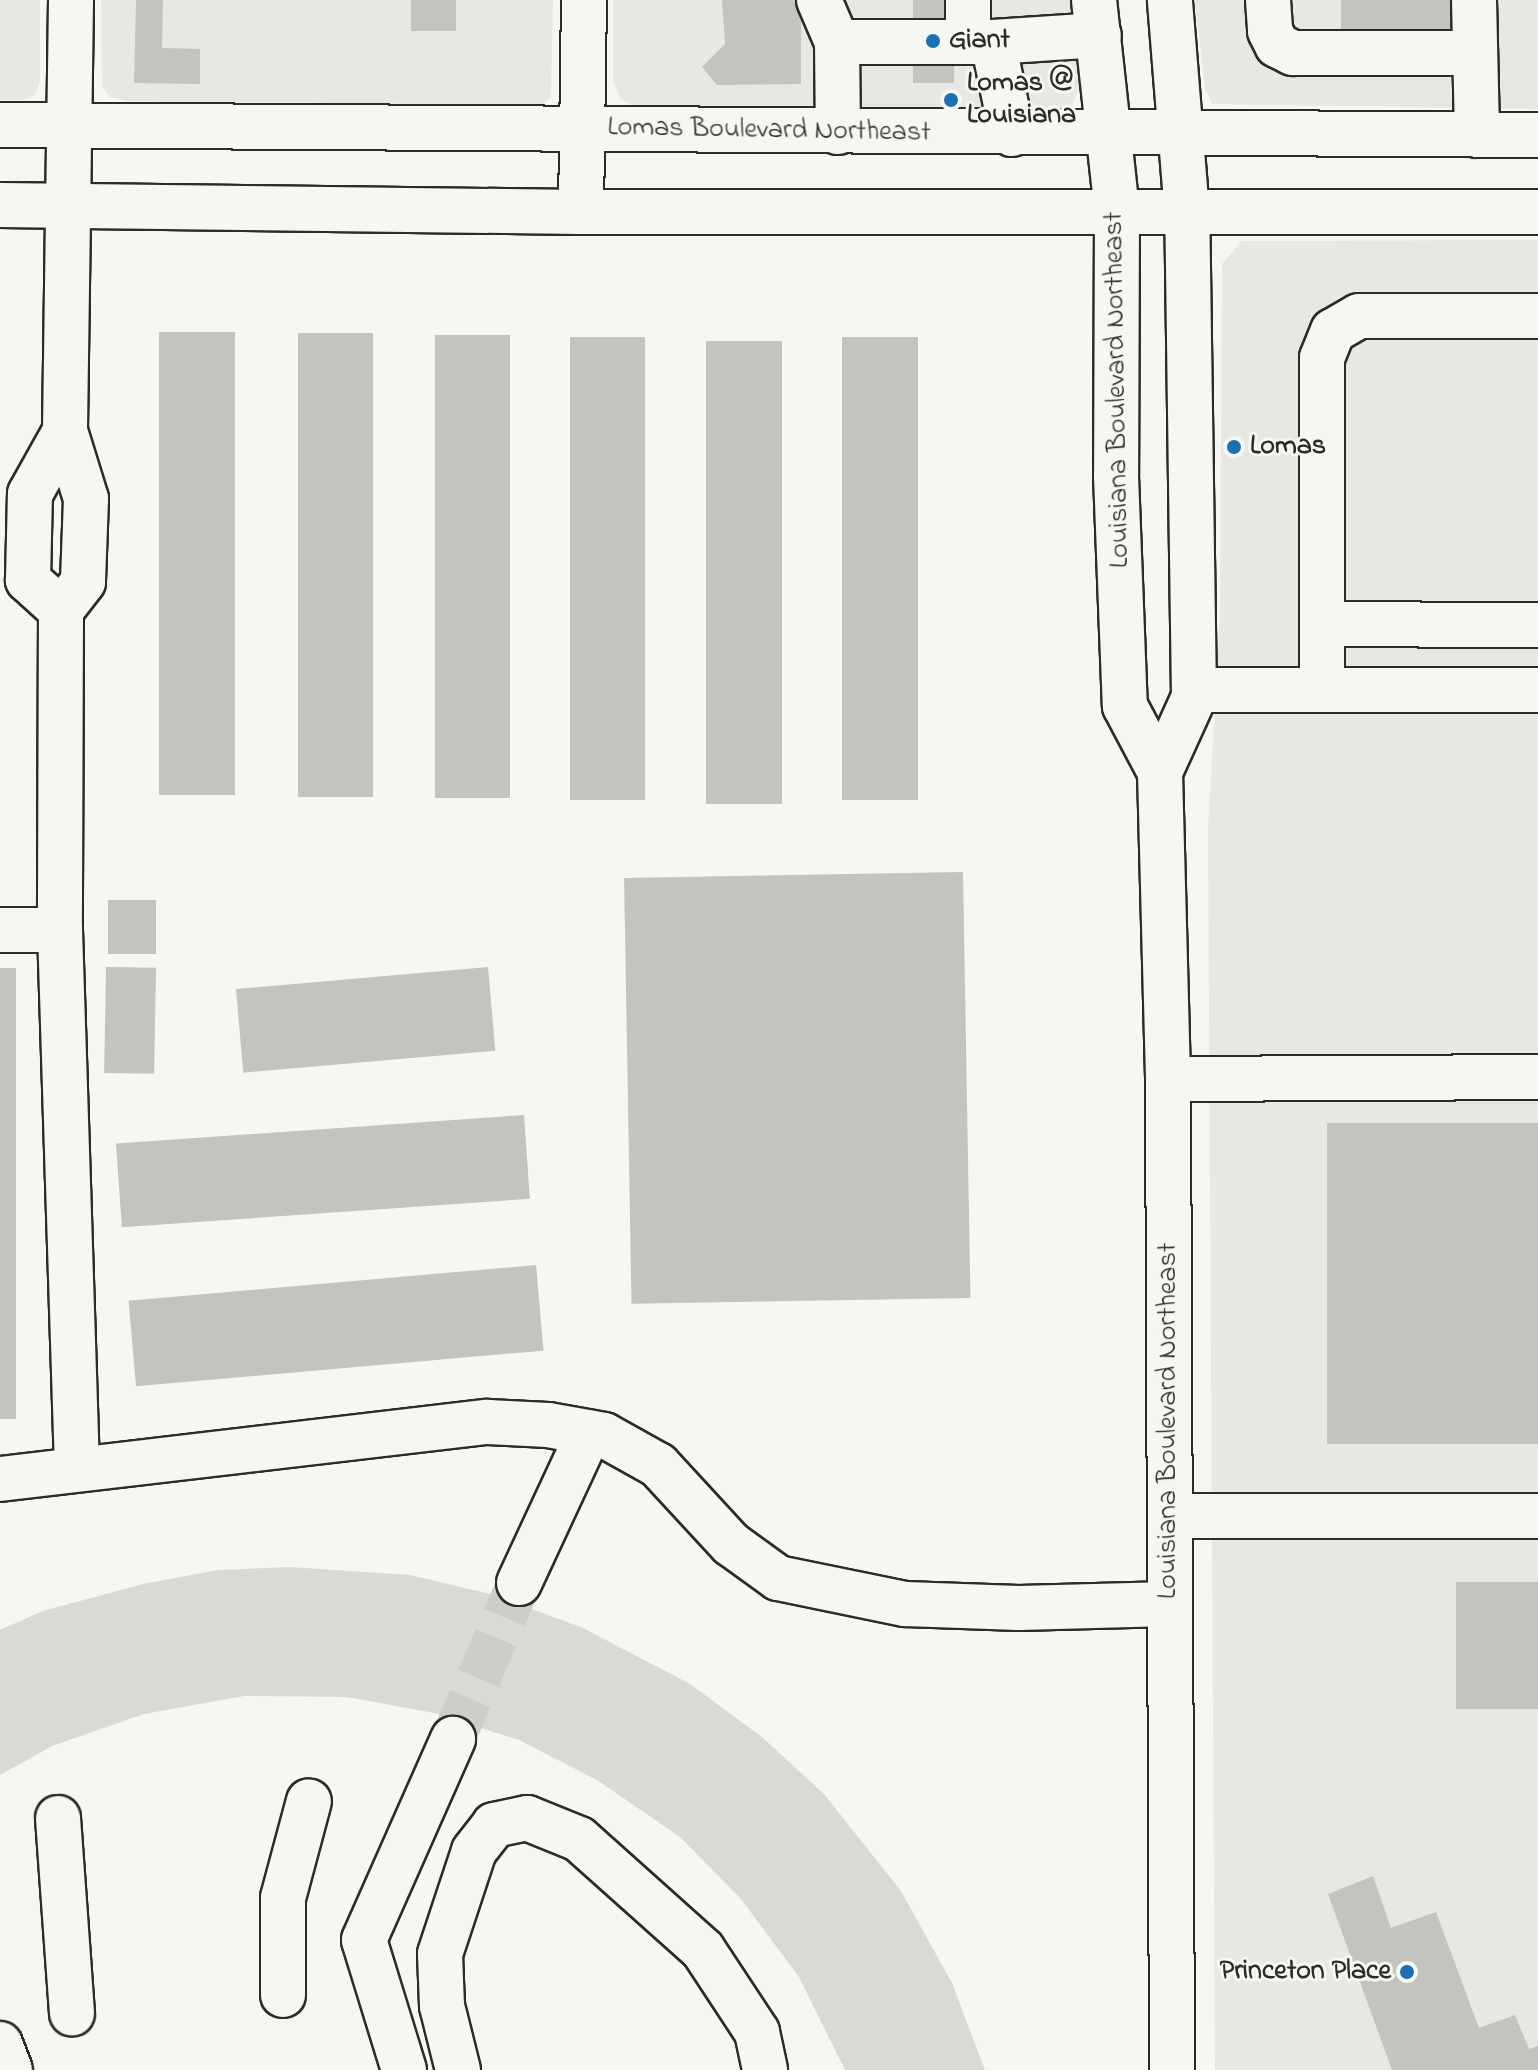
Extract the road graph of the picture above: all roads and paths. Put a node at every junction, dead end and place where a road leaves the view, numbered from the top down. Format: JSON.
{"nodes":[{"id":1,"x":71,"y":0,"type":"edge"},
{"id":2,"x":584,"y":0,"type":"edge"},
{"id":3,"x":819,"y":0,"type":"edge"},
{"id":4,"x":1170,"y":0,"type":"edge"},
{"id":5,"x":1268,"y":0,"type":"edge"},
{"id":6,"x":1474,"y":0,"type":"edge"},
{"id":7,"x":1096,"y":17,"type":"edge"},
{"id":8,"x":976,"y":28,"type":"edge"},
{"id":9,"x":837,"y":42,"type":"junction"},
{"id":10,"x":1475,"y":53,"type":"junction"},
{"id":11,"x":0,"y":125,"type":"edge"},
{"id":12,"x":70,"y":126,"type":"junction"},
{"id":13,"x":583,"y":129,"type":"junction"},
{"id":14,"x":838,"y":132,"type":"junction"},
{"id":15,"x":1012,"y":134,"type":"junction"},
{"id":16,"x":1183,"y":134,"type":"junction"},
{"id":17,"x":1111,"y":135,"type":"junction"},
{"id":18,"x":1477,"y":135,"type":"junction"},
{"id":19,"x":1538,"y":135,"type":"edge"},
{"id":20,"x":0,"y":205,"type":"edge"},
{"id":21,"x":69,"y":205,"type":"junction"},
{"id":22,"x":581,"y":212,"type":"junction"},
{"id":23,"x":1538,"y":212,"type":"edge"},
{"id":24,"x":1117,"y":213,"type":"junction"},
{"id":25,"x":1187,"y":213,"type":"junction"},
{"id":26,"x":1538,"y":316,"type":"edge"},
{"id":27,"x":1322,"y":624,"type":"junction"},
{"id":28,"x":1538,"y":625,"type":"edge"},
{"id":29,"x":1194,"y":690,"type":"junction"},
{"id":30,"x":1322,"y":690,"type":"junction"},
{"id":31,"x":1538,"y":690,"type":"edge"},
{"id":32,"x":1160,"y":772,"type":"junction"},
{"id":33,"x":0,"y":930,"type":"edge"},
{"id":34,"x":60,"y":930,"type":"junction"},
{"id":35,"x":1538,"y":1077,"type":"edge"},
{"id":36,"x":1168,"y":1079,"type":"junction"},
{"id":37,"x":589,"y":1432,"type":"junction"},
{"id":38,"x":77,"y":1469,"type":"junction"},
{"id":39,"x":0,"y":1479,"type":"edge"},
{"id":40,"x":1170,"y":1516,"type":"junction"},
{"id":41,"x":1538,"y":1516,"type":"edge"},
{"id":42,"x":519,"y":1583,"type":"tunnel mouth"},
{"id":43,"x":1170,"y":1604,"type":"junction"},
{"id":44,"x":453,"y":1739,"type":"tunnel mouth"},
{"id":45,"x":309,"y":1801,"type":"dead end"},
{"id":46,"x":58,"y":1818,"type":"dead end"},
{"id":47,"x":283,"y":1995,"type":"dead end"},
{"id":48,"x":72,"y":2013,"type":"dead end"},
{"id":49,"x":0,"y":2044,"type":"edge"},
{"id":50,"x":10,"y":2070,"type":"edge"},
{"id":51,"x":404,"y":2070,"type":"edge"},
{"id":52,"x":458,"y":2070,"type":"edge"},
{"id":53,"x":765,"y":2070,"type":"edge"},
{"id":54,"x":1172,"y":2070,"type":"edge"}],
"edges":[{"from":1,"to":12,"type":"main road"},
{"from":2,"to":13,"type":"main road"},
{"from":3,"to":9,"type":"main road"},
{"from":4,"to":16,"type":"main road","name":"Louisiana Boulevard Northeast"},
{"from":5,"to":10,"type":"main road"},
{"from":6,"to":10,"type":"main road"},
{"from":7,"to":8,"type":"main road"},
{"from":7,"to":17,"type":"main road","name":"Louisiana Boulevard Northeast"},
{"from":8,"to":9,"type":"main road"},
{"from":8,"to":15,"type":"main road"},
{"from":9,"to":14,"type":"main road"},
{"from":10,"to":18,"type":"main road"},
{"from":11,"to":12,"type":"main road","name":"Lomas Boulevard Northeast"},
{"from":12,"to":13,"type":"main road","name":"Lomas Boulevard Northeast"},
{"from":12,"to":21,"type":"main road"},
{"from":13,"to":14,"type":"main road","name":"Lomas Boulevard Northeast"},
{"from":13,"to":22,"type":"main road"},
{"from":14,"to":15,"type":"main road","name":"Lomas Boulevard Northeast"},
{"from":15,"to":17,"type":"main road","name":"Lomas Boulevard Northeast"},
{"from":16,"to":17,"type":"main road","name":"Lomas Boulevard Northeast"},
{"from":16,"to":18,"type":"main road","name":"Lomas Boulevard Northeast"},
{"from":16,"to":25,"type":"main road","name":"Louisiana Boulevard Northeast"},
{"from":17,"to":24,"type":"main road","name":"Louisiana Boulevard Northeast"},
{"from":18,"to":19,"type":"main road","name":"Lomas Boulevard Northeast"},
{"from":20,"to":21,"type":"main road"},
{"from":21,"to":22,"type":"main road"},
{"from":21,"to":34,"type":"main road"},
{"from":22,"to":24,"type":"main road"},
{"from":23,"to":25,"type":"main road"},
{"from":24,"to":25,"type":"main road"},
{"from":24,"to":32,"type":"main road","name":"Louisiana Boulevard Northeast"},
{"from":25,"to":29,"type":"main road","name":"Louisiana Boulevard Northeast"},
{"from":26,"to":27,"type":"main road"},
{"from":27,"to":28,"type":"main road"},
{"from":27,"to":30,"type":"main road"},
{"from":29,"to":30,"type":"main road"},
{"from":29,"to":32,"type":"main road","name":"Louisiana Boulevard Northeast"},
{"from":30,"to":31,"type":"main road"},
{"from":32,"to":36,"type":"main road","name":"Louisiana Boulevard Northeast"},
{"from":33,"to":34,"type":"main road"},
{"from":34,"to":38,"type":"main road"},
{"from":35,"to":36,"type":"main road"},
{"from":36,"to":40,"type":"main road","name":"Louisiana Boulevard Northeast"},
{"from":37,"to":38,"type":"main road"},
{"from":37,"to":42,"type":"main road"},
{"from":37,"to":43,"type":"main road"},
{"from":38,"to":39,"type":"main road"},
{"from":40,"to":41,"type":"main road"},
{"from":40,"to":43,"type":"main road","name":"Louisiana Boulevard Northeast"},
{"from":43,"to":54,"type":"main road","name":"Louisiana Boulevard Northeast"},
{"from":44,"to":51,"type":"main road"},
{"from":45,"to":47,"type":"main road"},
{"from":46,"to":48,"type":"main road"},
{"from":49,"to":50,"type":"main road"},
{"from":52,"to":53,"type":"main road"}]}
